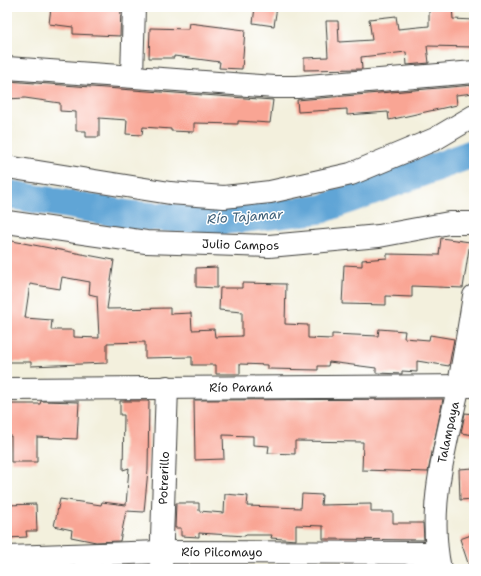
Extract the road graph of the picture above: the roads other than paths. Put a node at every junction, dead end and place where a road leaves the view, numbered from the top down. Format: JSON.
{"nodes":[{"id":1,"x":134,"y":7,"type":"edge"},
{"id":2,"x":7,"y":68,"type":"edge"},
{"id":3,"x":474,"y":72,"type":"edge"},
{"id":4,"x":132,"y":76,"type":"junction"},
{"id":5,"x":474,"y":116,"type":"edge"},
{"id":6,"x":7,"y":167,"type":"edge"},
{"id":7,"x":7,"y":222,"type":"edge"},
{"id":8,"x":474,"y":223,"type":"edge"},
{"id":9,"x":474,"y":296,"type":"edge"},
{"id":10,"x":466,"y":386,"type":"edge"},
{"id":11,"x":166,"y":387,"type":"junction"},
{"id":12,"x":7,"y":389,"type":"edge"},
{"id":13,"x":7,"y":557,"type":"edge"},
{"id":14,"x":161,"y":561,"type":"edge"},
{"id":15,"x":438,"y":561,"type":"edge"}],
"edges":[{"from":1,"to":4,"type":"street"},
{"from":2,"to":4,"type":"street"},
{"from":3,"to":4,"type":"street"},
{"from":5,"to":6,"type":"street"},
{"from":7,"to":8,"type":"street","name":"Julio Campos"},
{"from":9,"to":10,"type":"street","name":"Talampaya"},
{"from":10,"to":11,"type":"street","name":"Río Paraná"},
{"from":10,"to":15,"type":"street","name":"Talampaya"},
{"from":11,"to":12,"type":"street","name":"Río Paraná"},
{"from":11,"to":14,"type":"street","name":"Potrerillo"},
{"from":13,"to":14,"type":"street","name":"Río Pilcomayo"},
{"from":14,"to":15,"type":"street","name":"Río Pilcomayo"}]}
